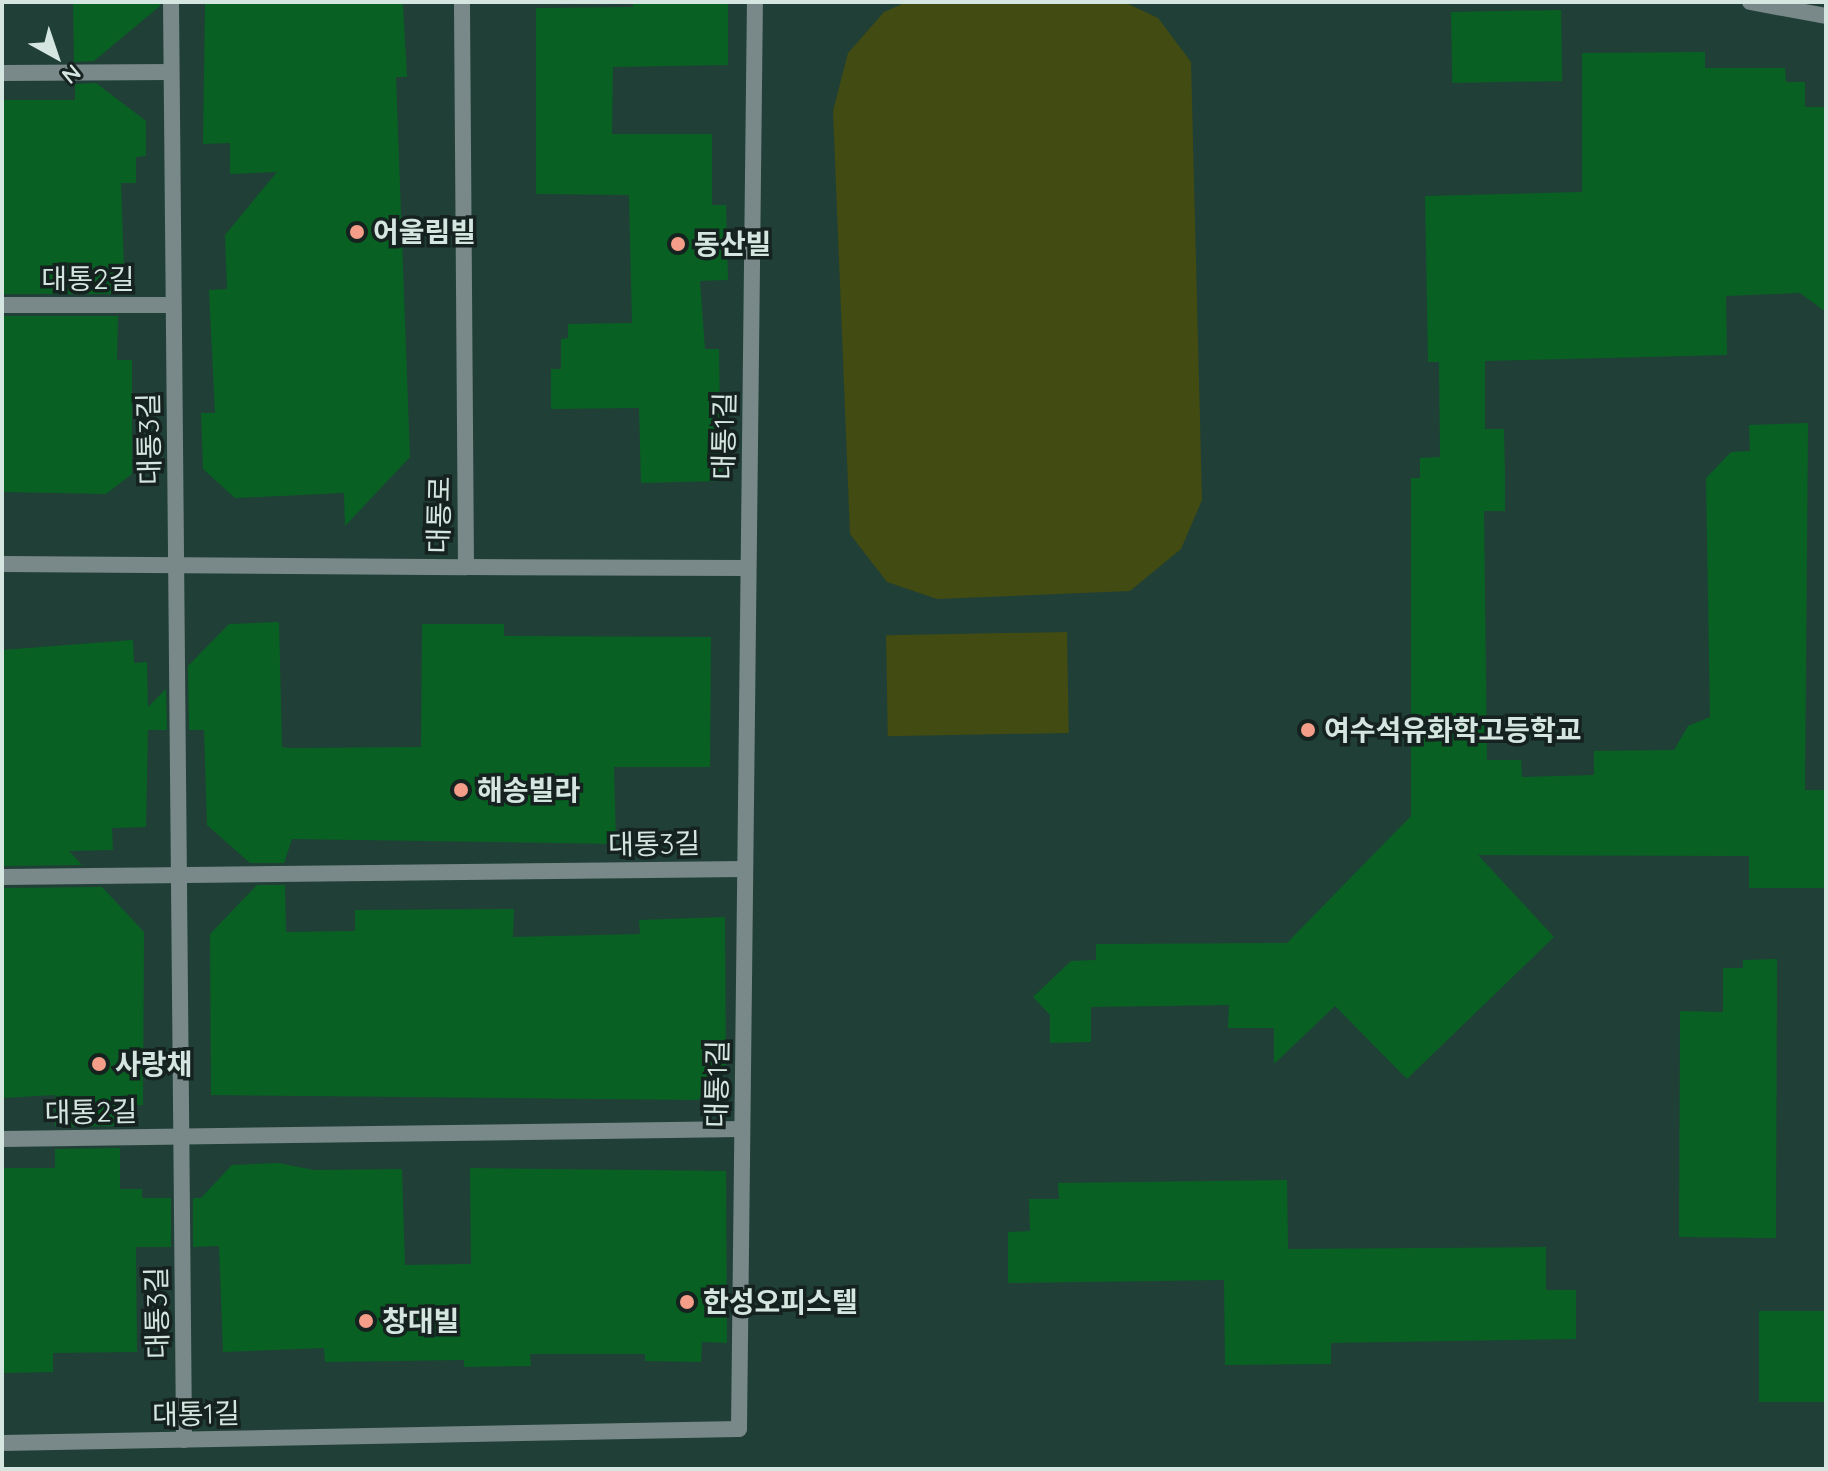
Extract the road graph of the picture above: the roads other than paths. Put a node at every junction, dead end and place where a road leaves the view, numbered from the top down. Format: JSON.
{"nodes":[{"id":1,"x":171,"y":2,"type":"edge"},
{"id":2,"x":462,"y":2,"type":"edge"},
{"id":3,"x":755,"y":2,"type":"edge"},
{"id":4,"x":1750,"y":2,"type":"edge"},
{"id":5,"x":1826,"y":16,"type":"edge"},
{"id":6,"x":171,"y":72,"type":"junction"},
{"id":7,"x":2,"y":73,"type":"edge"},
{"id":8,"x":2,"y":305,"type":"edge"},
{"id":9,"x":173,"y":305,"type":"junction"},
{"id":10,"x":176,"y":562,"type":"junction"},
{"id":11,"x":2,"y":564,"type":"edge"},
{"id":12,"x":466,"y":567,"type":"junction"},
{"id":13,"x":748,"y":568,"type":"junction"},
{"id":14,"x":745,"y":869,"type":"junction"},
{"id":15,"x":179,"y":875,"type":"junction"},
{"id":16,"x":2,"y":877,"type":"edge"},
{"id":17,"x":742,"y":1129,"type":"junction"},
{"id":18,"x":181,"y":1138,"type":"junction"},
{"id":19,"x":2,"y":1139,"type":"edge"},
{"id":20,"x":184,"y":1440,"type":"junction"},
{"id":21,"x":2,"y":1443,"type":"edge"}],
"edges":[{"from":1,"to":6,"type":"street","name":"대통3길"},
{"from":2,"to":12,"type":"street","name":"대통로"},
{"from":3,"to":13,"type":"street","name":"대통1길"},
{"from":4,"to":5,"type":"street"},
{"from":6,"to":7,"type":"street"},
{"from":6,"to":9,"type":"street","name":"대통3길"},
{"from":8,"to":9,"type":"street","name":"대통2길"},
{"from":9,"to":10,"type":"street","name":"대통3길"},
{"from":10,"to":11,"type":"street","name":"대통로"},
{"from":10,"to":12,"type":"street","name":"대통로"},
{"from":10,"to":15,"type":"street","name":"대통3길"},
{"from":12,"to":13,"type":"street"},
{"from":13,"to":14,"type":"street","name":"대통1길"},
{"from":14,"to":15,"type":"street","name":"대통3길"},
{"from":14,"to":17,"type":"street","name":"대통1길"},
{"from":15,"to":16,"type":"street"},
{"from":15,"to":18,"type":"street","name":"대통3길"},
{"from":17,"to":18,"type":"street"},
{"from":17,"to":20,"type":"street","name":"대통1길"},
{"from":18,"to":19,"type":"street","name":"대통2길"},
{"from":18,"to":20,"type":"street","name":"대통3길"},
{"from":20,"to":21,"type":"street","name":"대통1길"}]}
